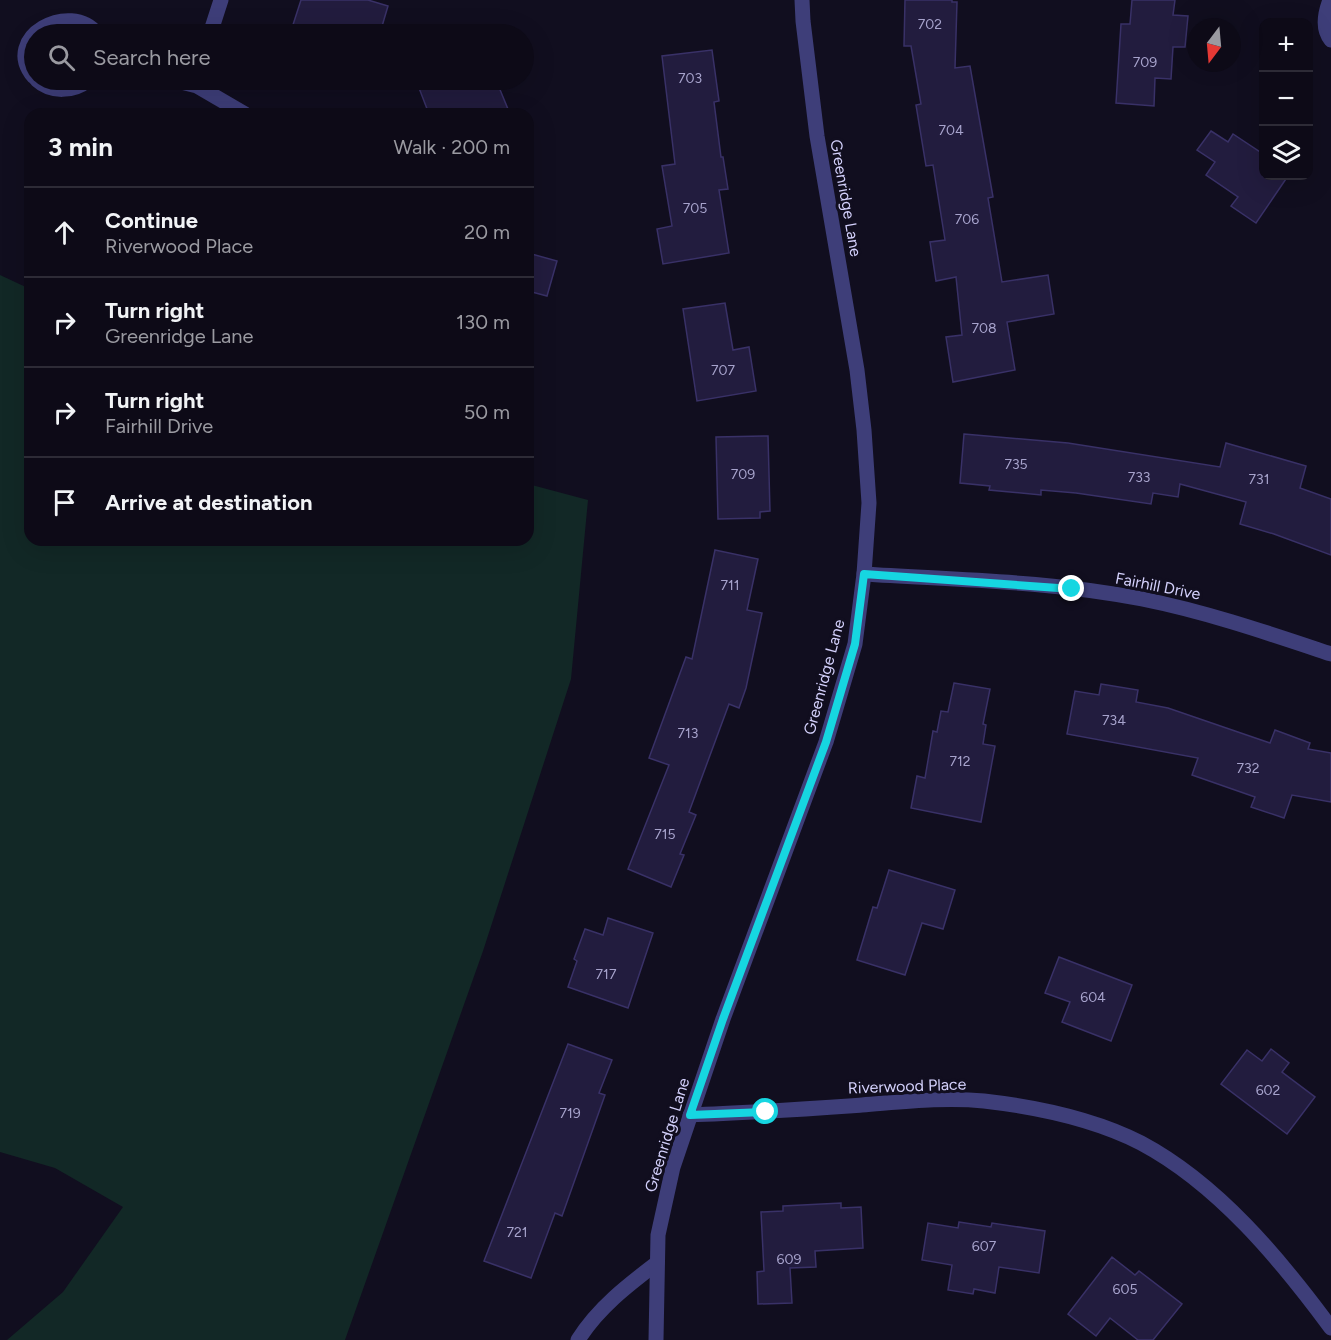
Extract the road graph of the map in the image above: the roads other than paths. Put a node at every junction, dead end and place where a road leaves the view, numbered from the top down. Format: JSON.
{"nodes":[{"id":1,"x":221,"y":0,"type":"edge"},
{"id":2,"x":802,"y":0,"type":"edge"},
{"id":3,"x":1329,"y":0,"type":"edge"},
{"id":4,"x":37,"y":24,"type":"edge"},
{"id":5,"x":88,"y":24,"type":"edge"},
{"id":6,"x":213,"y":24,"type":"edge"},
{"id":7,"x":1331,"y":40,"type":"edge"},
{"id":8,"x":208,"y":90,"type":"edge"},
{"id":9,"x":236,"y":108,"type":"edge"},
{"id":10,"x":864,"y":574,"type":"junction"},
{"id":11,"x":1331,"y":654,"type":"edge"},
{"id":12,"x":690,"y":1115,"type":"junction"},
{"id":13,"x":657,"y":1263,"type":"junction"},
{"id":14,"x":1331,"y":1328,"type":"edge"},
{"id":15,"x":578,"y":1340,"type":"edge"},
{"id":16,"x":656,"y":1340,"type":"edge"}],
"edges":[{"from":1,"to":6,"type":"street"},
{"from":2,"to":10,"type":"street","name":"Greenridge Lane"},
{"from":3,"to":7,"type":"street"},
{"from":4,"to":5,"type":"street"},
{"from":8,"to":9,"type":"street"},
{"from":10,"to":11,"type":"street","name":"Fairhill Drive"},
{"from":10,"to":12,"type":"street","name":"Greenridge Lane"},
{"from":12,"to":13,"type":"street","name":"Greenridge Lane"},
{"from":12,"to":14,"type":"street","name":"Riverwood Place"},
{"from":13,"to":15,"type":"street"},
{"from":13,"to":16,"type":"street","name":"Greenridge Lane"}]}
